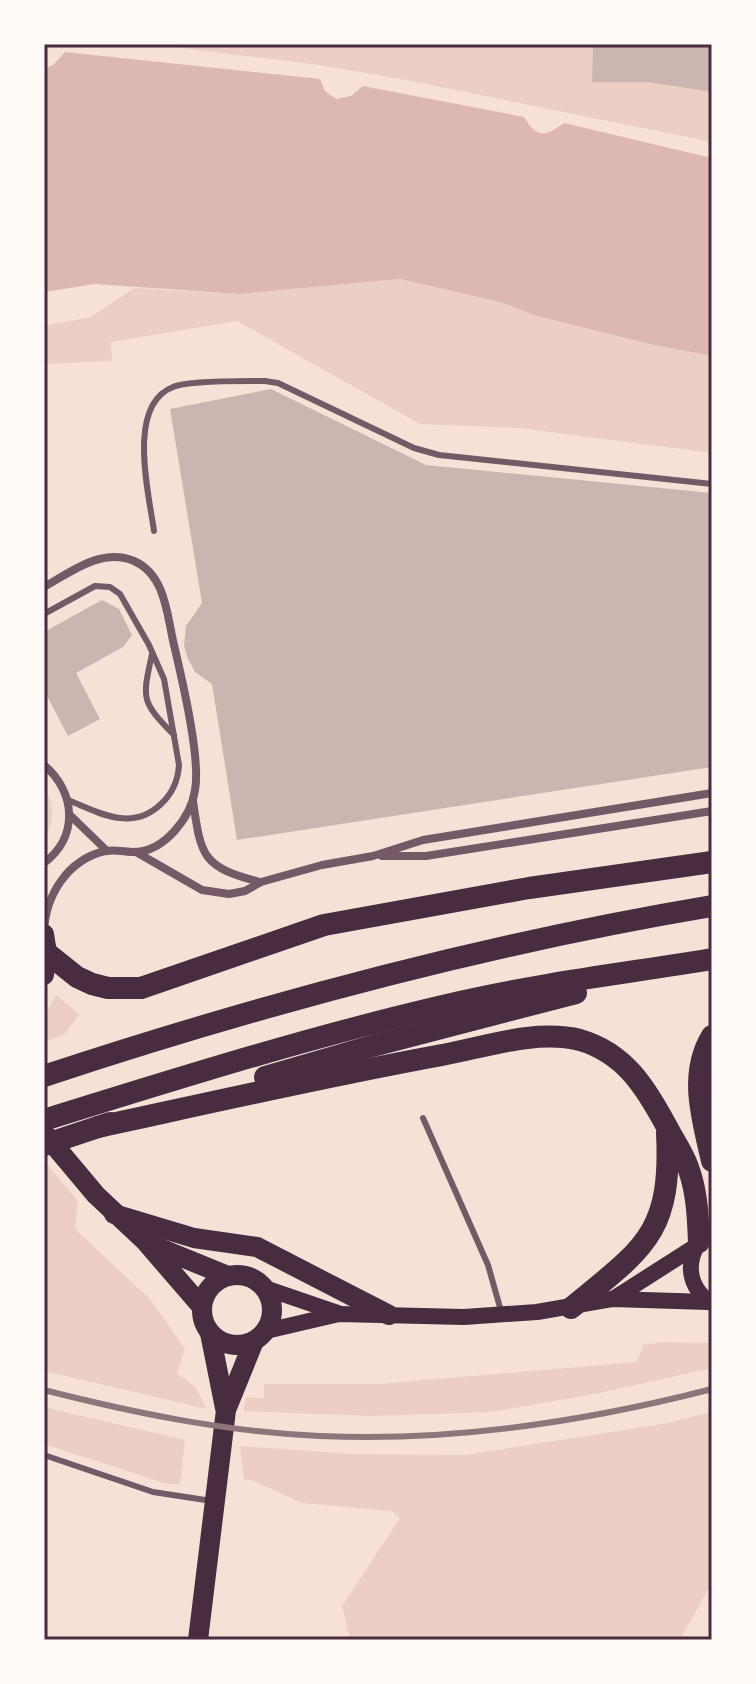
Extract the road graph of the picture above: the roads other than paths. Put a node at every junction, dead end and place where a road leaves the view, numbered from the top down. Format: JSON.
{"nodes":[{"id":1,"x":712,"y":484,"type":"edge"},
{"id":2,"x":154,"y":531,"type":"dead end"},
{"id":3,"x":44,"y":587,"type":"edge"},
{"id":4,"x":44,"y":614,"type":"edge"},
{"id":5,"x":153,"y":652,"type":"junction"},
{"id":6,"x":174,"y":735,"type":"junction"},
{"id":7,"x":44,"y":765,"type":"edge"},
{"id":8,"x":712,"y":793,"type":"edge"},
{"id":9,"x":68,"y":800,"type":"junction"},
{"id":10,"x":193,"y":800,"type":"junction"},
{"id":11,"x":712,"y":811,"type":"edge"},
{"id":12,"x":70,"y":815,"type":"junction"},
{"id":13,"x":107,"y":851,"type":"junction"},
{"id":14,"x":136,"y":852,"type":"junction"},
{"id":15,"x":373,"y":856,"type":"junction"},
{"id":16,"x":712,"y":862,"type":"edge"},
{"id":17,"x":44,"y":863,"type":"edge"},
{"id":18,"x":261,"y":882,"type":"junction"},
{"id":19,"x":712,"y":906,"type":"edge"},
{"id":20,"x":45,"y":949,"type":"edge"},
{"id":21,"x":712,"y":959,"type":"edge"},
{"id":22,"x":689,"y":963,"type":"junction"},
{"id":23,"x":712,"y":1036,"type":"edge"},
{"id":24,"x":44,"y":1076,"type":"edge"},
{"id":25,"x":423,"y":1118,"type":"dead end"},
{"id":26,"x":44,"y":1120,"type":"edge"},
{"id":27,"x":98,"y":1127,"type":"junction"},
{"id":28,"x":667,"y":1128,"type":"junction"},
{"id":29,"x":44,"y":1133,"type":"edge"},
{"id":30,"x":44,"y":1145,"type":"edge"},
{"id":31,"x":712,"y":1161,"type":"edge"},
{"id":32,"x":114,"y":1214,"type":"junction"},
{"id":33,"x":703,"y":1239,"type":"edge"},
{"id":34,"x":145,"y":1241,"type":"junction"},
{"id":35,"x":228,"y":1276,"type":"junction"},
{"id":36,"x":265,"y":1288,"type":"junction"},
{"id":37,"x":612,"y":1299,"type":"junction"},
{"id":38,"x":710,"y":1303,"type":"edge"},
{"id":39,"x":202,"y":1307,"type":"junction"},
{"id":40,"x":571,"y":1308,"type":"junction"},
{"id":41,"x":339,"y":1314,"type":"junction"},
{"id":42,"x":389,"y":1315,"type":"junction"},
{"id":43,"x":502,"y":1315,"type":"junction"},
{"id":44,"x":210,"y":1333,"type":"junction"},
{"id":45,"x":260,"y":1336,"type":"junction"},
{"id":46,"x":226,"y":1410,"type":"junction"},
{"id":47,"x":44,"y":1455,"type":"edge"},
{"id":48,"x":215,"y":1502,"type":"junction"},
{"id":49,"x":198,"y":1640,"type":"edge"}],
"edges":[{"from":1,"to":2,"type":"lane"},
{"from":3,"to":10,"type":"street"},
{"from":4,"to":5,"type":"lane"},
{"from":5,"to":6,"type":"lane"},
{"from":5,"to":6,"type":"lane"},
{"from":6,"to":9,"type":"lane"},
{"from":7,"to":9,"type":"street"},
{"from":8,"to":15,"type":"street"},
{"from":9,"to":12,"type":"street"},
{"from":10,"to":14,"type":"street"},
{"from":10,"to":18,"type":"street"},
{"from":11,"to":15,"type":"street"},
{"from":12,"to":13,"type":"street"},
{"from":12,"to":17,"type":"street"},
{"from":13,"to":14,"type":"street"},
{"from":13,"to":20,"type":"street"},
{"from":14,"to":18,"type":"street"},
{"from":15,"to":18,"type":"street"},
{"from":16,"to":20,"type":"highway"},
{"from":19,"to":24,"type":"highway"},
{"from":21,"to":22,"type":"highway"},
{"from":22,"to":26,"type":"highway"},
{"from":22,"to":27,"type":"highway"},
{"from":23,"to":31,"type":"highway"},
{"from":25,"to":43,"type":"lane"},
{"from":27,"to":28,"type":"highway"},
{"from":27,"to":30,"type":"highway"},
{"from":28,"to":33,"type":"highway"},
{"from":28,"to":40,"type":"highway"},
{"from":29,"to":32,"type":"main road"},
{"from":32,"to":34,"type":"main road"},
{"from":32,"to":42,"type":"main road"},
{"from":33,"to":37,"type":"main road"},
{"from":33,"to":38,"type":"main road"},
{"from":34,"to":35,"type":"main road"},
{"from":34,"to":39,"type":"main road"},
{"from":35,"to":36,"type":"main road"},
{"from":35,"to":39,"type":"main road"},
{"from":36,"to":41,"type":"main road"},
{"from":36,"to":45,"type":"main road"},
{"from":37,"to":38,"type":"main road"},
{"from":37,"to":40,"type":"main road"},
{"from":39,"to":44,"type":"main road"},
{"from":40,"to":43,"type":"main road"},
{"from":41,"to":42,"type":"main road"},
{"from":41,"to":45,"type":"main road"},
{"from":42,"to":43,"type":"main road"},
{"from":44,"to":45,"type":"main road"},
{"from":44,"to":46,"type":"main road"},
{"from":45,"to":46,"type":"main road"},
{"from":46,"to":48,"type":"main road"},
{"from":47,"to":48,"type":"lane"},
{"from":48,"to":49,"type":"main road"}]}
